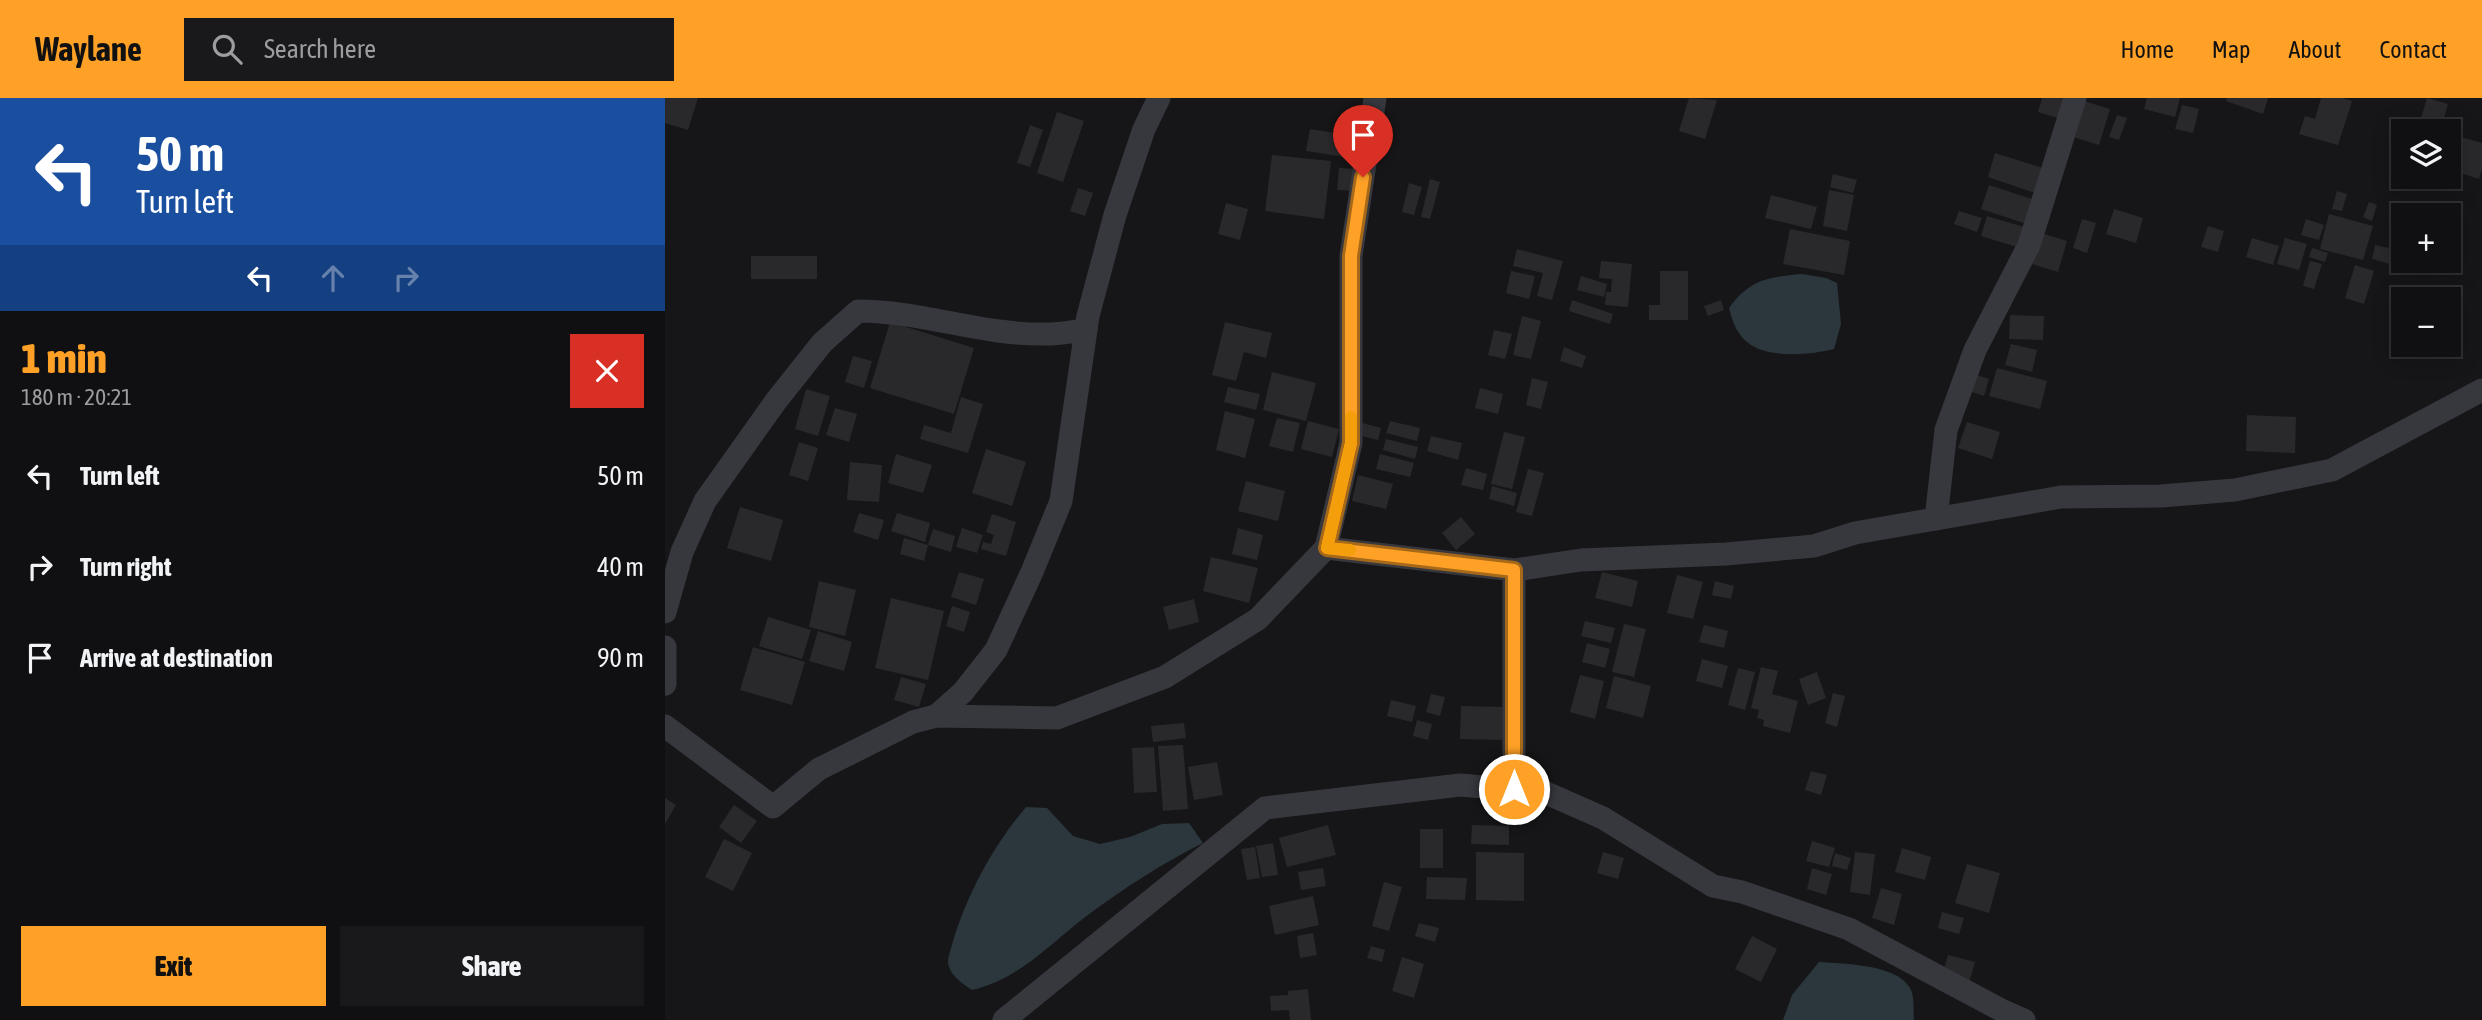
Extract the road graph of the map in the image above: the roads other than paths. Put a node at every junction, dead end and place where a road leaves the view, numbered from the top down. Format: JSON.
{"nodes":[{"id":1,"x":1159,"y":98,"type":"edge"},
{"id":2,"x":1374,"y":98,"type":"edge"},
{"id":3,"x":2075,"y":98,"type":"edge"},
{"id":4,"x":1086,"y":330,"type":"junction"},
{"id":5,"x":2482,"y":390,"type":"edge"},
{"id":6,"x":1936,"y":519,"type":"junction"},
{"id":7,"x":1327,"y":548,"type":"junction"},
{"id":8,"x":1514,"y":570,"type":"junction"},
{"id":9,"x":665,"y":612,"type":"edge"},
{"id":10,"x":665,"y":647,"type":"edge"},
{"id":11,"x":665,"y":684,"type":"edge"},
{"id":12,"x":936,"y":716,"type":"junction"},
{"id":13,"x":665,"y":726,"type":"edge"},
{"id":14,"x":1514,"y":789,"type":"junction"},
{"id":15,"x":1004,"y":1020,"type":"edge"},
{"id":16,"x":2024,"y":1020,"type":"edge"}],
"edges":[{"from":1,"to":4,"type":"street"},
{"from":2,"to":7,"type":"street"},
{"from":3,"to":6,"type":"street"},
{"from":4,"to":9,"type":"street"},
{"from":4,"to":12,"type":"street"},
{"from":5,"to":6,"type":"street"},
{"from":6,"to":8,"type":"street"},
{"from":7,"to":8,"type":"street"},
{"from":7,"to":12,"type":"street"},
{"from":8,"to":14,"type":"street"},
{"from":10,"to":11,"type":"street"},
{"from":12,"to":13,"type":"street"},
{"from":14,"to":15,"type":"street"},
{"from":14,"to":16,"type":"street"}]}
